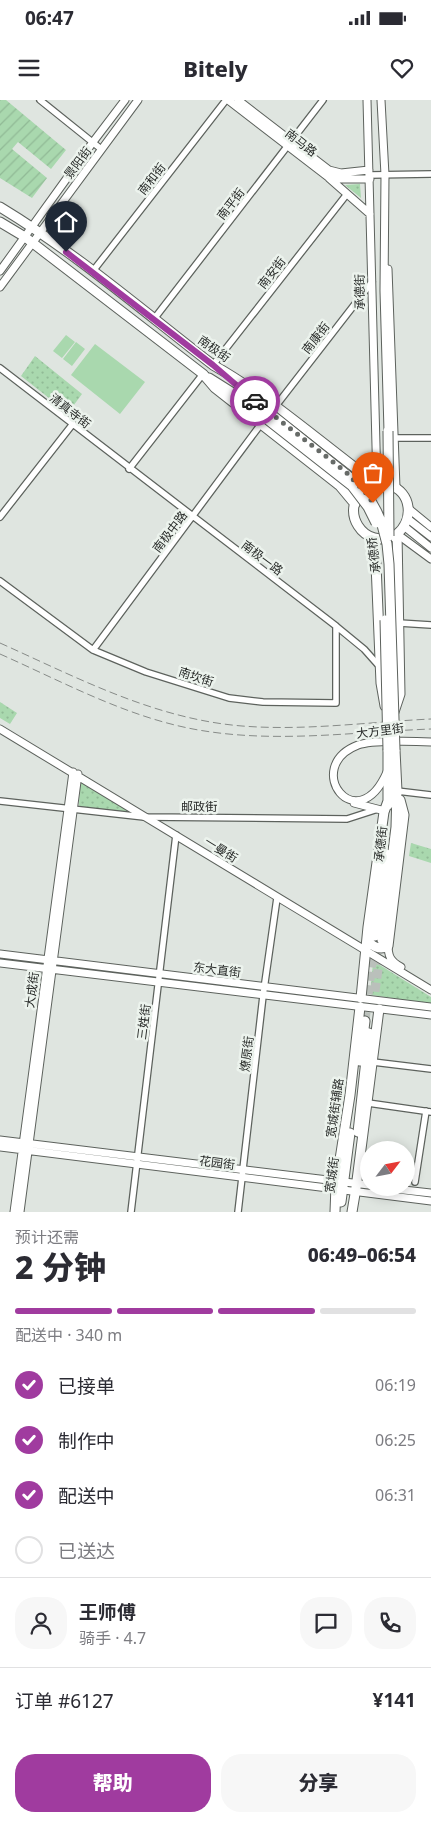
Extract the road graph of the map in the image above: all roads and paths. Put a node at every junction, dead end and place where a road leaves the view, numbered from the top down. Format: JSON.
{"nodes":[{"id":1,"x":40,"y":100,"type":"edge"},
{"id":2,"x":125,"y":100,"type":"edge"},
{"id":3,"x":138,"y":100,"type":"edge"},
{"id":4,"x":227,"y":100,"type":"edge"},
{"id":5,"x":238,"y":100,"type":"edge"},
{"id":6,"x":323,"y":100,"type":"edge"},
{"id":7,"x":367,"y":100,"type":"edge"},
{"id":8,"x":382,"y":100,"type":"edge"},
{"id":9,"x":92,"y":142,"type":"junction"},
{"id":10,"x":290,"y":144,"type":"junction"},
{"id":11,"x":101,"y":149,"type":"junction"},
{"id":12,"x":323,"y":173,"type":"junction"},
{"id":13,"x":431,"y":174,"type":"edge"},
{"id":14,"x":370,"y":175,"type":"junction"},
{"id":15,"x":385,"y":175,"type":"junction"},
{"id":16,"x":347,"y":194,"type":"junction"},
{"id":17,"x":0,"y":207,"type":"edge"},
{"id":18,"x":370,"y":214,"type":"junction"},
{"id":19,"x":0,"y":222,"type":"edge"},
{"id":20,"x":384,"y":225,"type":"junction"},
{"id":21,"x":32,"y":226,"type":"junction"},
{"id":22,"x":40,"y":232,"type":"junction"},
{"id":23,"x":25,"y":237,"type":"junction"},
{"id":24,"x":32,"y":243,"type":"junction"},
{"id":25,"x":0,"y":271,"type":"edge"},
{"id":26,"x":93,"y":271,"type":"junction"},
{"id":27,"x":372,"y":282,"type":"junction"},
{"id":28,"x":0,"y":287,"type":"edge"},
{"id":29,"x":154,"y":319,"type":"junction"},
{"id":30,"x":213,"y":365,"type":"junction"},
{"id":31,"x":0,"y":368,"type":"edge"},
{"id":32,"x":203,"y":374,"type":"junction"},
{"id":33,"x":239,"y":393,"type":"junction"},
{"id":34,"x":275,"y":407,"type":"junction"},
{"id":35,"x":261,"y":424,"type":"junction"},
{"id":36,"x":72,"y":425,"type":"junction"},
{"id":37,"x":388,"y":431,"type":"joint"},
{"id":38,"x":394,"y":438,"type":"junction"},
{"id":39,"x":431,"y":438,"type":"edge"},
{"id":40,"x":129,"y":468,"type":"junction"},
{"id":41,"x":375,"y":485,"type":"junction"},
{"id":42,"x":396,"y":488,"type":"junction"},
{"id":43,"x":355,"y":504,"type":"junction"},
{"id":44,"x":409,"y":509,"type":"junction"},
{"id":45,"x":0,"y":516,"type":"edge"},
{"id":46,"x":193,"y":517,"type":"junction"},
{"id":47,"x":406,"y":523,"type":"junction"},
{"id":48,"x":431,"y":527,"type":"edge"},
{"id":49,"x":397,"y":534,"type":"junction"},
{"id":50,"x":370,"y":537,"type":"junction"},
{"id":51,"x":431,"y":537,"type":"edge"},
{"id":52,"x":431,"y":548,"type":"edge"},
{"id":53,"x":431,"y":559,"type":"edge"},
{"id":54,"x":389,"y":564,"type":"junction"},
{"id":55,"x":0,"y":581,"type":"edge"},
{"id":56,"x":399,"y":623,"type":"junction"},
{"id":57,"x":431,"y":625,"type":"edge"},
{"id":58,"x":336,"y":626,"type":"junction"},
{"id":59,"x":94,"y":650,"type":"junction"},
{"id":60,"x":380,"y":667,"type":"junction"},
{"id":61,"x":391,"y":712,"type":"junction"},
{"id":62,"x":0,"y":729,"type":"edge"},
{"id":63,"x":431,"y":741,"type":"edge"},
{"id":64,"x":392,"y":750,"type":"junction"},
{"id":65,"x":388,"y":769,"type":"junction"},
{"id":66,"x":75,"y":773,"type":"junction"},
{"id":67,"x":391,"y":795,"type":"junction"},
{"id":68,"x":431,"y":795,"type":"edge"},
{"id":69,"x":0,"y":801,"type":"edge"},
{"id":70,"x":70,"y":810,"type":"junction"},
{"id":71,"x":382,"y":810,"type":"junction"},
{"id":72,"x":144,"y":817,"type":"junction"},
{"id":73,"x":176,"y":835,"type":"junction"},
{"id":74,"x":277,"y":898,"type":"junction"},
{"id":75,"x":378,"y":939,"type":"junction"},
{"id":76,"x":366,"y":951,"type":"junction"},
{"id":77,"x":0,"y":954,"type":"edge"},
{"id":78,"x":50,"y":960,"type":"junction"},
{"id":79,"x":0,"y":963,"type":"edge"},
{"id":80,"x":49,"y":969,"type":"junction"},
{"id":81,"x":160,"y":974,"type":"junction"},
{"id":82,"x":159,"y":983,"type":"junction"},
{"id":83,"x":431,"y":985,"type":"edge"},
{"id":84,"x":264,"y":987,"type":"junction"},
{"id":85,"x":431,"y":990,"type":"edge"},
{"id":86,"x":263,"y":996,"type":"junction"},
{"id":87,"x":360,"y":1002,"type":"junction"},
{"id":88,"x":431,"y":1007,"type":"edge"},
{"id":89,"x":379,"y":1009,"type":"junction"},
{"id":90,"x":431,"y":1015,"type":"edge"},
{"id":91,"x":368,"y":1022,"type":"tunnel mouth"},
{"id":92,"x":373,"y":1062,"type":"junction"},
{"id":93,"x":431,"y":1069,"type":"edge"},
{"id":94,"x":368,"y":1103,"type":"junction"},
{"id":95,"x":428,"y":1111,"type":"edge"},
{"id":96,"x":0,"y":1140,"type":"edge"},
{"id":97,"x":0,"y":1147,"type":"edge"},
{"id":98,"x":26,"y":1147,"type":"junction"},
{"id":99,"x":137,"y":1161,"type":"junction"},
{"id":100,"x":243,"y":1174,"type":"junction"},
{"id":101,"x":415,"y":1182,"type":"dead end"},
{"id":102,"x":360,"y":1185,"type":"edge"},
{"id":103,"x":347,"y":1186,"type":"junction"},
{"id":104,"x":415,"y":1191,"type":"edge"},
{"id":105,"x":431,"y":1193,"type":"edge"},
{"id":106,"x":431,"y":1200,"type":"edge"},
{"id":107,"x":14,"y":1212,"type":"edge"},
{"id":108,"x":20,"y":1212,"type":"edge"},
{"id":109,"x":131,"y":1212,"type":"edge"},
{"id":110,"x":238,"y":1212,"type":"edge"},
{"id":111,"x":336,"y":1212,"type":"edge"},
{"id":112,"x":339,"y":1212,"type":"edge"},
{"id":113,"x":350,"y":1212,"type":"edge"}],
"edges":[{"from":1,"to":9,"type":"street"},
{"from":2,"to":9,"type":"main road","name":"景阳街"},
{"from":3,"to":11,"type":"main road","name":"景阳街"},
{"from":4,"to":10,"type":"main road","name":"南马路"},
{"from":4,"to":26,"type":"street","name":"南和街"},
{"from":5,"to":10,"type":"main road","name":"南马路"},
{"from":6,"to":10,"type":"street","name":"南平街"},
{"from":7,"to":14,"type":"main road","name":"承德街"},
{"from":8,"to":15,"type":"main road"},
{"from":9,"to":11,"type":"street"},
{"from":9,"to":21,"type":"main road","name":"景阳街"},
{"from":10,"to":12,"type":"main road","name":"南马路"},
{"from":10,"to":14,"type":"main road","name":"南马路"},
{"from":10,"to":29,"type":"street","name":"南平街"},
{"from":11,"to":22,"type":"main road","name":"景阳街"},
{"from":12,"to":14,"type":"main road","name":"南马路"},
{"from":12,"to":16,"type":"main road"},
{"from":13,"to":15,"type":"street"},
{"from":14,"to":15,"type":"street"},
{"from":14,"to":18,"type":"main road","name":"承德街"},
{"from":15,"to":20,"type":"main road"},
{"from":16,"to":18,"type":"main road"},
{"from":16,"to":30,"type":"street","name":"南安街"},
{"from":17,"to":21,"type":"highway","name":"南极街"},
{"from":18,"to":27,"type":"main road","name":"承德街"},
{"from":19,"to":23,"type":"highway","name":"南极街"},
{"from":20,"to":37,"type":"main road"},
{"from":20,"to":38,"type":"main road"},
{"from":21,"to":22,"type":"highway","name":"南极街"},
{"from":21,"to":23,"type":"main road","name":"景阳街"},
{"from":22,"to":24,"type":"main road","name":"景阳街"},
{"from":22,"to":26,"type":"highway","name":"南极街"},
{"from":23,"to":24,"type":"highway","name":"南极街"},
{"from":23,"to":25,"type":"main road","name":"景阳街"},
{"from":24,"to":28,"type":"main road","name":"景阳街"},
{"from":24,"to":32,"type":"highway","name":"南极街"},
{"from":26,"to":29,"type":"highway","name":"南极街"},
{"from":27,"to":34,"type":"street","name":"南康街"},
{"from":27,"to":41,"type":"main road","name":"承德街"},
{"from":29,"to":30,"type":"highway","name":"南极街"},
{"from":30,"to":33,"type":"highway"},
{"from":30,"to":34,"type":"highway","name":"南极街"},
{"from":31,"to":36,"type":"street","name":"清真寺街"},
{"from":32,"to":33,"type":"highway"},
{"from":32,"to":35,"type":"highway","name":"南极街"},
{"from":32,"to":40,"type":"street"},
{"from":33,"to":54,"type":"highway","name":"承德桥","bridge":true},
{"from":33,"to":61,"type":"highway","name":"承德桥","bridge":true},
{"from":34,"to":41,"type":"highway","name":"南极街"},
{"from":35,"to":43,"type":"highway","name":"南极街"},
{"from":35,"to":46,"type":"street","name":"南极中路"},
{"from":36,"to":40,"type":"street","name":"清真寺街"},
{"from":36,"to":45,"type":"street"},
{"from":37,"to":54,"type":"highway","bridge":true},
{"from":38,"to":39,"type":"street"},
{"from":38,"to":42,"type":"main road"},
{"from":40,"to":46,"type":"street","name":"南极一路"},
{"from":41,"to":42,"type":"highway"},
{"from":41,"to":43,"type":"highway"},
{"from":42,"to":44,"type":"highway"},
{"from":43,"to":50,"type":"highway"},
{"from":44,"to":47,"type":"highway"},
{"from":44,"to":48,"type":"main road"},
{"from":46,"to":58,"type":"street","name":"南极一路"},
{"from":46,"to":59,"type":"street","name":"南极中路"},
{"from":47,"to":49,"type":"highway"},
{"from":47,"to":51,"type":"main road"},
{"from":47,"to":52,"type":"main road"},
{"from":49,"to":50,"type":"highway"},
{"from":49,"to":53,"type":"main road"},
{"from":49,"to":56,"type":"highway"},
{"from":50,"to":60,"type":"highway"},
{"from":54,"to":61,"type":"highway","name":"承德桥","bridge":true},
{"from":55,"to":59,"type":"street","name":"南坎街"},
{"from":56,"to":57,"type":"street"},
{"from":56,"to":61,"type":"highway"},
{"from":58,"to":59,"type":"street","name":"南坎街"},
{"from":58,"to":60,"type":"street","name":"南极一路"},
{"from":60,"to":61,"type":"highway","bridge":true},
{"from":61,"to":64,"type":"highway","name":"承德桥","bridge":true},
{"from":62,"to":66,"type":"main road","name":"一曼街"},
{"from":63,"to":65,"type":"main road","name":"大方里街"},
{"from":63,"to":71,"type":"main road","name":"大方里街"},
{"from":64,"to":65,"type":"highway","name":"承德街"},
{"from":64,"to":67,"type":"highway","name":"承德街"},
{"from":65,"to":67,"type":"highway","name":"承德街"},
{"from":66,"to":70,"type":"main road","name":"大成街"},
{"from":66,"to":72,"type":"main road","name":"一曼街"},
{"from":67,"to":68,"type":"street"},
{"from":67,"to":71,"type":"highway"},
{"from":67,"to":75,"type":"highway","name":"承德街"},
{"from":67,"to":75,"type":"highway","name":"承德街"},
{"from":69,"to":70,"type":"street","name":"邮政街"},
{"from":70,"to":72,"type":"street","name":"邮政街"},
{"from":70,"to":78,"type":"main road","name":"大成街"},
{"from":71,"to":72,"type":"street","name":"邮政街"},
{"from":71,"to":75,"type":"highway"},
{"from":72,"to":73,"type":"main road","name":"一曼街"},
{"from":73,"to":74,"type":"main road","name":"一曼街"},
{"from":73,"to":81,"type":"street","name":"三姓街"},
{"from":74,"to":76,"type":"main road","name":"一曼街"},
{"from":74,"to":84,"type":"street","name":"燎原街"},
{"from":75,"to":76,"type":"highway","name":"宽城街辅路"},
{"from":75,"to":83,"type":"main road"},
{"from":76,"to":85,"type":"main road","name":"一曼街"},
{"from":76,"to":87,"type":"highway","name":"宽城街辅路"},
{"from":77,"to":78,"type":"main road","name":"东大直街"},
{"from":78,"to":80,"type":"main road","name":"大成街"},
{"from":78,"to":81,"type":"main road","name":"东大直街"},
{"from":79,"to":80,"type":"main road","name":"东大直街"},
{"from":80,"to":82,"type":"main road","name":"东大直街"},
{"from":80,"to":98,"type":"main road","name":"大成街"},
{"from":81,"to":82,"type":"street","name":"三姓街"},
{"from":81,"to":84,"type":"main road","name":"东大直街"},
{"from":82,"to":86,"type":"main road","name":"东大直街"},
{"from":82,"to":99,"type":"street","name":"三姓街"},
{"from":84,"to":86,"type":"street","name":"燎原街"},
{"from":84,"to":87,"type":"main road","name":"东大直街"},
{"from":86,"to":87,"type":"main road","name":"东大直街"},
{"from":86,"to":100,"type":"street","name":"燎原街"},
{"from":87,"to":88,"type":"main road","name":"东大直街"},
{"from":87,"to":89,"type":"main road","name":"东大直街"},
{"from":87,"to":103,"type":"highway","name":"宽城街辅路"},
{"from":89,"to":90,"type":"main road","name":"东大直街"},
{"from":89,"to":92,"type":"highway","name":"宽城街辅路"},
{"from":91,"to":103,"type":"highway","name":"宽城街"},
{"from":92,"to":93,"type":"street"},
{"from":92,"to":94,"type":"highway","name":"宽城街辅路"},
{"from":94,"to":95,"type":"street"},
{"from":94,"to":103,"type":"highway","name":"宽城街辅路"},
{"from":95,"to":101,"type":"street"},
{"from":96,"to":98,"type":"main road","name":"花园街"},
{"from":97,"to":98,"type":"main road","name":"花园街"},
{"from":98,"to":99,"type":"main road","name":"花园街"},
{"from":98,"to":107,"type":"main road","name":"大成街"},
{"from":98,"to":108,"type":"main road","name":"大成街"},
{"from":99,"to":100,"type":"main road","name":"花园街"},
{"from":99,"to":109,"type":"street","name":"三姓街"},
{"from":100,"to":103,"type":"main road","name":"花园街"},
{"from":100,"to":110,"type":"street","name":"燎原街"},
{"from":102,"to":103,"type":"main road","name":"花园街"},
{"from":103,"to":106,"type":"main road","name":"花园街"},
{"from":103,"to":111,"type":"highway","name":"宽城街辅路"},
{"from":103,"to":112,"type":"highway","name":"宽城街"},
{"from":103,"to":113,"type":"highway","name":"宽城街"},
{"from":104,"to":105,"type":"main road"}]}
